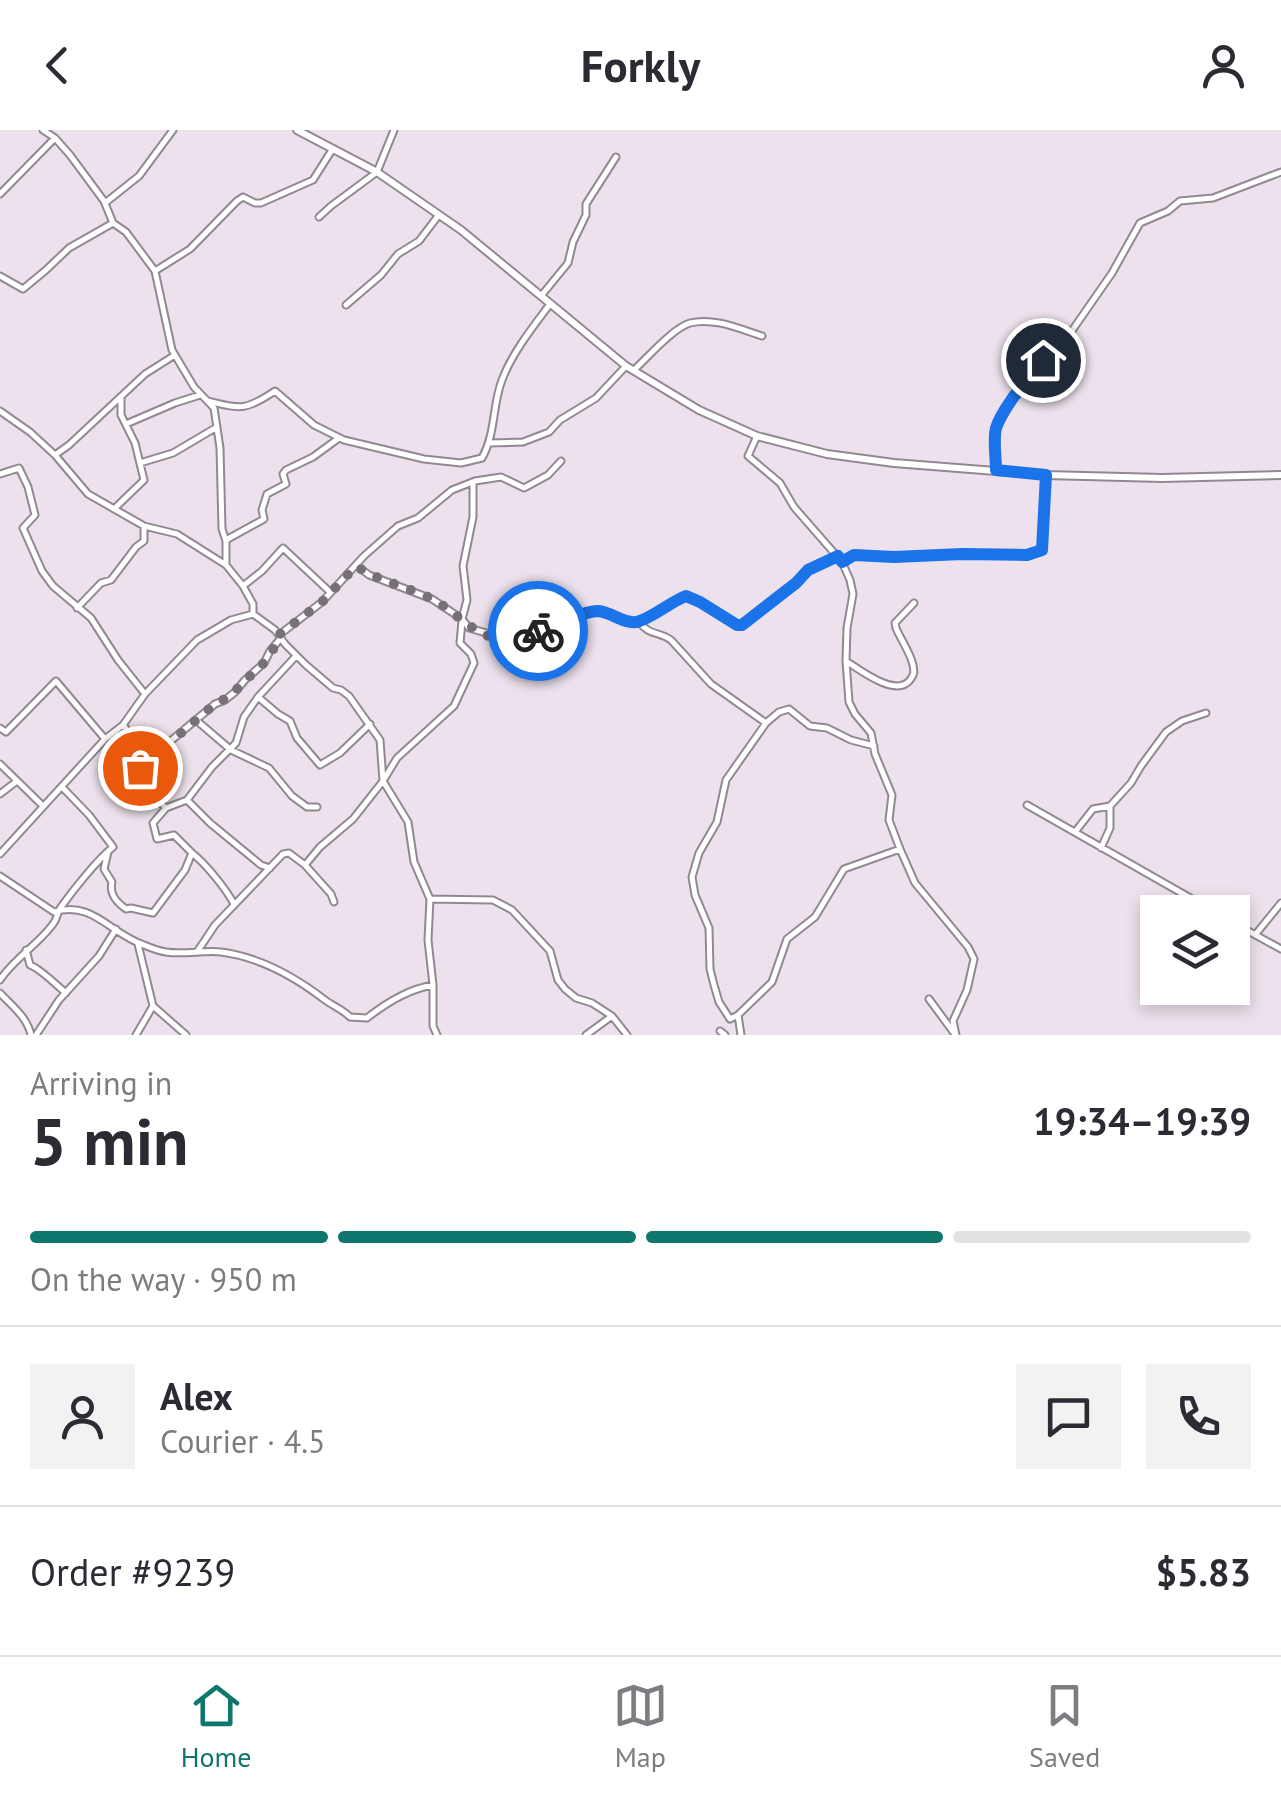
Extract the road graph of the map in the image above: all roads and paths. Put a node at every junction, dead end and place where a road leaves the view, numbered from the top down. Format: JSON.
{"nodes":[{"id":1,"x":43,"y":130,"type":"edge"},
{"id":2,"x":173,"y":130,"type":"edge"},
{"id":3,"x":297,"y":130,"type":"edge"},
{"id":4,"x":394,"y":130,"type":"edge"},
{"id":5,"x":55,"y":138,"type":"junction"},
{"id":6,"x":332,"y":150,"type":"junction"},
{"id":7,"x":616,"y":157,"type":"dead end"},
{"id":8,"x":377,"y":172,"type":"junction"},
{"id":9,"x":1281,"y":172,"type":"edge"},
{"id":10,"x":0,"y":194,"type":"edge"},
{"id":11,"x":105,"y":203,"type":"junction"},
{"id":12,"x":438,"y":216,"type":"junction"},
{"id":13,"x":319,"y":217,"type":"dead end"},
{"id":14,"x":113,"y":223,"type":"junction"},
{"id":15,"x":155,"y":271,"type":"junction"},
{"id":16,"x":0,"y":276,"type":"edge"},
{"id":17,"x":540,"y":296,"type":"junction"},
{"id":18,"x":550,"y":304,"type":"junction"},
{"id":19,"x":346,"y":305,"type":"dead end"},
{"id":20,"x":762,"y":336,"type":"dead end"},
{"id":21,"x":175,"y":355,"type":"junction"},
{"id":22,"x":630,"y":368,"type":"junction"},
{"id":23,"x":200,"y":395,"type":"junction"},
{"id":24,"x":121,"y":398,"type":"junction"},
{"id":25,"x":208,"y":401,"type":"junction"},
{"id":26,"x":0,"y":411,"type":"edge"},
{"id":27,"x":126,"y":424,"type":"junction"},
{"id":28,"x":217,"y":426,"type":"junction"},
{"id":29,"x":757,"y":436,"type":"junction"},
{"id":30,"x":340,"y":438,"type":"junction"},
{"id":31,"x":489,"y":442,"type":"junction"},
{"id":32,"x":55,"y":455,"type":"junction"},
{"id":33,"x":561,"y":461,"type":"dead end"},
{"id":34,"x":140,"y":463,"type":"junction"},
{"id":35,"x":996,"y":470,"type":"junction"},
{"id":36,"x":0,"y":474,"type":"edge"},
{"id":37,"x":1046,"y":475,"type":"junction"},
{"id":38,"x":1281,"y":475,"type":"edge"},
{"id":39,"x":473,"y":482,"type":"junction"},
{"id":40,"x":114,"y":509,"type":"junction"},
{"id":41,"x":144,"y":526,"type":"junction"},
{"id":42,"x":226,"y":540,"type":"junction"},
{"id":43,"x":840,"y":559,"type":"junction"},
{"id":44,"x":226,"y":565,"type":"junction"},
{"id":45,"x":356,"y":566,"type":"junction"},
{"id":46,"x":243,"y":586,"type":"junction"},
{"id":47,"x":330,"y":592,"type":"junction"},
{"id":48,"x":914,"y":603,"type":"dead end"},
{"id":49,"x":78,"y":608,"type":"junction"},
{"id":50,"x":253,"y":614,"type":"junction"},
{"id":51,"x":462,"y":620,"type":"junction"},
{"id":52,"x":639,"y":622,"type":"junction"},
{"id":53,"x":280,"y":636,"type":"junction"},
{"id":54,"x":296,"y":656,"type":"junction"},
{"id":55,"x":846,"y":661,"type":"junction"},
{"id":56,"x":145,"y":694,"type":"junction"},
{"id":57,"x":258,"y":697,"type":"junction"},
{"id":58,"x":1206,"y":713,"type":"dead end"},
{"id":59,"x":196,"y":720,"type":"junction"},
{"id":60,"x":766,"y":722,"type":"junction"},
{"id":61,"x":370,"y":724,"type":"junction"},
{"id":62,"x":123,"y":725,"type":"junction"},
{"id":63,"x":0,"y":728,"type":"edge"},
{"id":64,"x":105,"y":739,"type":"junction"},
{"id":65,"x":874,"y":746,"type":"junction"},
{"id":66,"x":231,"y":750,"type":"junction"},
{"id":67,"x":149,"y":760,"type":"junction"},
{"id":68,"x":0,"y":764,"type":"edge"},
{"id":69,"x":16,"y":781,"type":"junction"},
{"id":70,"x":383,"y":781,"type":"junction"},
{"id":71,"x":62,"y":786,"type":"junction"},
{"id":72,"x":0,"y":794,"type":"edge"},
{"id":73,"x":187,"y":800,"type":"junction"},
{"id":74,"x":1027,"y":804,"type":"dead end"},
{"id":75,"x":43,"y":806,"type":"junction"},
{"id":76,"x":1110,"y":806,"type":"junction"},
{"id":77,"x":317,"y":807,"type":"dead end"},
{"id":78,"x":166,"y":808,"type":"junction"},
{"id":79,"x":1075,"y":832,"type":"junction"},
{"id":80,"x":1102,"y":848,"type":"junction"},
{"id":81,"x":900,"y":849,"type":"junction"},
{"id":82,"x":108,"y":852,"type":"junction"},
{"id":83,"x":0,"y":854,"type":"edge"},
{"id":84,"x":192,"y":854,"type":"junction"},
{"id":85,"x":305,"y":865,"type":"junction"},
{"id":86,"x":270,"y":868,"type":"junction"},
{"id":87,"x":0,"y":876,"type":"edge"},
{"id":88,"x":1185,"y":895,"type":"edge"},
{"id":89,"x":430,"y":899,"type":"junction"},
{"id":90,"x":334,"y":902,"type":"dead end"},
{"id":91,"x":1281,"y":903,"type":"edge"},
{"id":92,"x":234,"y":906,"type":"junction"},
{"id":93,"x":58,"y":912,"type":"junction"},
{"id":94,"x":116,"y":929,"type":"junction"},
{"id":95,"x":1250,"y":932,"type":"edge"},
{"id":96,"x":1255,"y":935,"type":"junction"},
{"id":97,"x":138,"y":944,"type":"junction"},
{"id":98,"x":1281,"y":949,"type":"edge"},
{"id":99,"x":26,"y":950,"type":"junction"},
{"id":100,"x":197,"y":952,"type":"junction"},
{"id":101,"x":0,"y":980,"type":"edge"},
{"id":102,"x":433,"y":986,"type":"junction"},
{"id":103,"x":0,"y":993,"type":"edge"},
{"id":104,"x":66,"y":994,"type":"junction"},
{"id":105,"x":929,"y":999,"type":"dead end"},
{"id":106,"x":153,"y":1006,"type":"junction"},
{"id":107,"x":738,"y":1015,"type":"junction"},
{"id":108,"x":612,"y":1016,"type":"junction"},
{"id":109,"x":34,"y":1035,"type":"edge"},
{"id":110,"x":136,"y":1035,"type":"edge"},
{"id":111,"x":186,"y":1035,"type":"edge"},
{"id":112,"x":437,"y":1035,"type":"edge"},
{"id":113,"x":586,"y":1035,"type":"edge"},
{"id":114,"x":627,"y":1035,"type":"edge"},
{"id":115,"x":742,"y":1035,"type":"edge"},
{"id":116,"x":956,"y":1035,"type":"edge"}],
"edges":[{"from":1,"to":5,"type":"street"},
{"from":2,"to":11,"type":"street"},
{"from":3,"to":6,"type":"street"},
{"from":4,"to":8,"type":"street"},
{"from":5,"to":10,"type":"street"},
{"from":5,"to":11,"type":"street"},
{"from":6,"to":8,"type":"street"},
{"from":6,"to":15,"type":"street"},
{"from":7,"to":17,"type":"street"},
{"from":8,"to":12,"type":"street"},
{"from":8,"to":13,"type":"street"},
{"from":9,"to":35,"type":"street"},
{"from":11,"to":14,"type":"street"},
{"from":12,"to":17,"type":"street"},
{"from":12,"to":19,"type":"street"},
{"from":14,"to":15,"type":"street"},
{"from":14,"to":16,"type":"street"},
{"from":15,"to":21,"type":"street"},
{"from":17,"to":18,"type":"street"},
{"from":18,"to":22,"type":"street"},
{"from":18,"to":31,"type":"street"},
{"from":20,"to":22,"type":"street"},
{"from":21,"to":23,"type":"street"},
{"from":21,"to":24,"type":"street"},
{"from":22,"to":29,"type":"street"},
{"from":22,"to":31,"type":"street"},
{"from":23,"to":25,"type":"street"},
{"from":23,"to":27,"type":"street"},
{"from":24,"to":27,"type":"street"},
{"from":24,"to":32,"type":"street"},
{"from":25,"to":28,"type":"street"},
{"from":25,"to":30,"type":"street"},
{"from":26,"to":32,"type":"street"},
{"from":27,"to":34,"type":"street"},
{"from":28,"to":34,"type":"street"},
{"from":28,"to":42,"type":"street"},
{"from":29,"to":35,"type":"street"},
{"from":29,"to":43,"type":"street"},
{"from":30,"to":31,"type":"street"},
{"from":30,"to":42,"type":"street"},
{"from":32,"to":40,"type":"street"},
{"from":33,"to":39,"type":"street"},
{"from":34,"to":40,"type":"street"},
{"from":35,"to":37,"type":"street"},
{"from":36,"to":49,"type":"street"},
{"from":37,"to":38,"type":"street"},
{"from":37,"to":43,"type":"street"},
{"from":39,"to":45,"type":"street"},
{"from":39,"to":51,"type":"street"},
{"from":40,"to":41,"type":"street"},
{"from":41,"to":44,"type":"street"},
{"from":41,"to":49,"type":"street"},
{"from":42,"to":44,"type":"street"},
{"from":43,"to":52,"type":"street"},
{"from":43,"to":55,"type":"street"},
{"from":44,"to":46,"type":"street"},
{"from":45,"to":47,"type":"street"},
{"from":45,"to":51,"type":"street"},
{"from":46,"to":47,"type":"street"},
{"from":46,"to":50,"type":"street"},
{"from":47,"to":53,"type":"street"},
{"from":48,"to":55,"type":"street"},
{"from":49,"to":56,"type":"street"},
{"from":50,"to":53,"type":"street"},
{"from":50,"to":56,"type":"street"},
{"from":51,"to":52,"type":"street"},
{"from":51,"to":70,"type":"street"},
{"from":52,"to":60,"type":"street"},
{"from":53,"to":54,"type":"street"},
{"from":53,"to":59,"type":"street"},
{"from":54,"to":57,"type":"street"},
{"from":54,"to":61,"type":"street"},
{"from":55,"to":65,"type":"street"},
{"from":56,"to":62,"type":"street"},
{"from":57,"to":61,"type":"street"},
{"from":57,"to":66,"type":"street"},
{"from":58,"to":76,"type":"street"},
{"from":59,"to":66,"type":"street"},
{"from":59,"to":67,"type":"street"},
{"from":60,"to":65,"type":"street"},
{"from":60,"to":107,"type":"street"},
{"from":61,"to":70,"type":"street"},
{"from":62,"to":64,"type":"street"},
{"from":62,"to":67,"type":"street"},
{"from":63,"to":64,"type":"street"},
{"from":64,"to":71,"type":"street"},
{"from":65,"to":81,"type":"street"},
{"from":66,"to":73,"type":"street"},
{"from":66,"to":77,"type":"street"},
{"from":67,"to":78,"type":"street"},
{"from":68,"to":69,"type":"street"},
{"from":69,"to":72,"type":"street"},
{"from":69,"to":75,"type":"street"},
{"from":70,"to":85,"type":"street"},
{"from":70,"to":89,"type":"street"},
{"from":71,"to":75,"type":"street"},
{"from":71,"to":82,"type":"street"},
{"from":73,"to":78,"type":"street"},
{"from":73,"to":86,"type":"street"},
{"from":74,"to":79,"type":"street"},
{"from":75,"to":83,"type":"street"},
{"from":76,"to":79,"type":"street"},
{"from":76,"to":80,"type":"street"},
{"from":78,"to":84,"type":"street"},
{"from":79,"to":80,"type":"street"},
{"from":80,"to":88,"type":"street"},
{"from":81,"to":107,"type":"street"},
{"from":81,"to":116,"type":"street"},
{"from":82,"to":84,"type":"street"},
{"from":82,"to":93,"type":"street"},
{"from":84,"to":92,"type":"street"},
{"from":85,"to":86,"type":"street"},
{"from":85,"to":90,"type":"street"},
{"from":86,"to":92,"type":"street"},
{"from":87,"to":93,"type":"street"},
{"from":89,"to":102,"type":"street"},
{"from":89,"to":108,"type":"street"},
{"from":91,"to":96,"type":"street"},
{"from":92,"to":100,"type":"street"},
{"from":93,"to":94,"type":"street"},
{"from":93,"to":99,"type":"street"},
{"from":94,"to":97,"type":"street"},
{"from":94,"to":104,"type":"street"},
{"from":95,"to":96,"type":"street"},
{"from":96,"to":98,"type":"street"},
{"from":97,"to":100,"type":"street"},
{"from":97,"to":106,"type":"street"},
{"from":99,"to":101,"type":"street"},
{"from":99,"to":104,"type":"street"},
{"from":100,"to":102,"type":"street"},
{"from":102,"to":112,"type":"street"},
{"from":103,"to":109,"type":"street"},
{"from":104,"to":109,"type":"street"},
{"from":105,"to":116,"type":"street"},
{"from":106,"to":110,"type":"street"},
{"from":106,"to":111,"type":"street"},
{"from":107,"to":115,"type":"street"},
{"from":108,"to":113,"type":"street"},
{"from":108,"to":114,"type":"street"}]}
